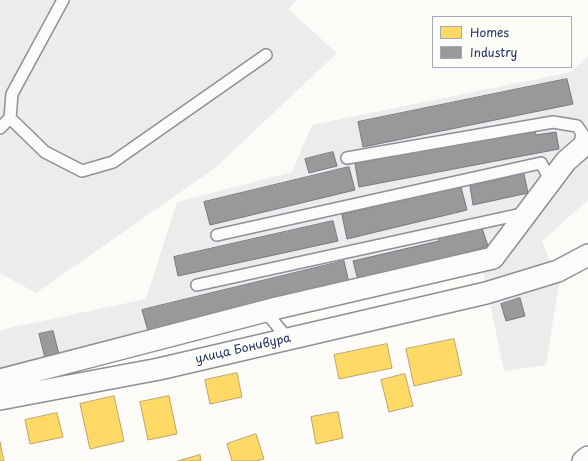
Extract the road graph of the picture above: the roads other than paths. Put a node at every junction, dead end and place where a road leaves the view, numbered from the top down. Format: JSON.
{"nodes":[{"id":1,"x":63,"y":0,"type":"edge"},
{"id":2,"x":266,"y":55,"type":"dead end"},
{"id":3,"x":10,"y":118,"type":"junction"},
{"id":4,"x":0,"y":128,"type":"edge"},
{"id":5,"x":579,"y":148,"type":"edge"},
{"id":6,"x":346,"y":158,"type":"dead end"},
{"id":7,"x":551,"y":181,"type":"junction"},
{"id":8,"x":527,"y":212,"type":"junction"},
{"id":9,"x":217,"y":234,"type":"dead end"},
{"id":10,"x":588,"y":255,"type":"edge"},
{"id":11,"x":196,"y":285,"type":"dead end"},
{"id":12,"x":265,"y":311,"type":"junction"},
{"id":13,"x":288,"y":339,"type":"junction"},
{"id":14,"x":0,"y":380,"type":"edge"},
{"id":15,"x":0,"y":399,"type":"edge"},
{"id":16,"x":588,"y":457,"type":"edge"},
{"id":17,"x":583,"y":461,"type":"edge"}],
"edges":[{"from":1,"to":3,"type":"lane"},
{"from":2,"to":3,"type":"lane"},
{"from":3,"to":4,"type":"lane"},
{"from":5,"to":6,"type":"lane"},
{"from":5,"to":7,"type":"street"},
{"from":7,"to":8,"type":"street"},
{"from":7,"to":9,"type":"lane"},
{"from":8,"to":11,"type":"lane"},
{"from":8,"to":12,"type":"street"},
{"from":10,"to":13,"type":"street","name":"улица Бонивура"},
{"from":12,"to":13,"type":"lane"},
{"from":12,"to":14,"type":"street"},
{"from":13,"to":15,"type":"street","name":"улица Бонивура"},
{"from":16,"to":17,"type":"street"}]}
